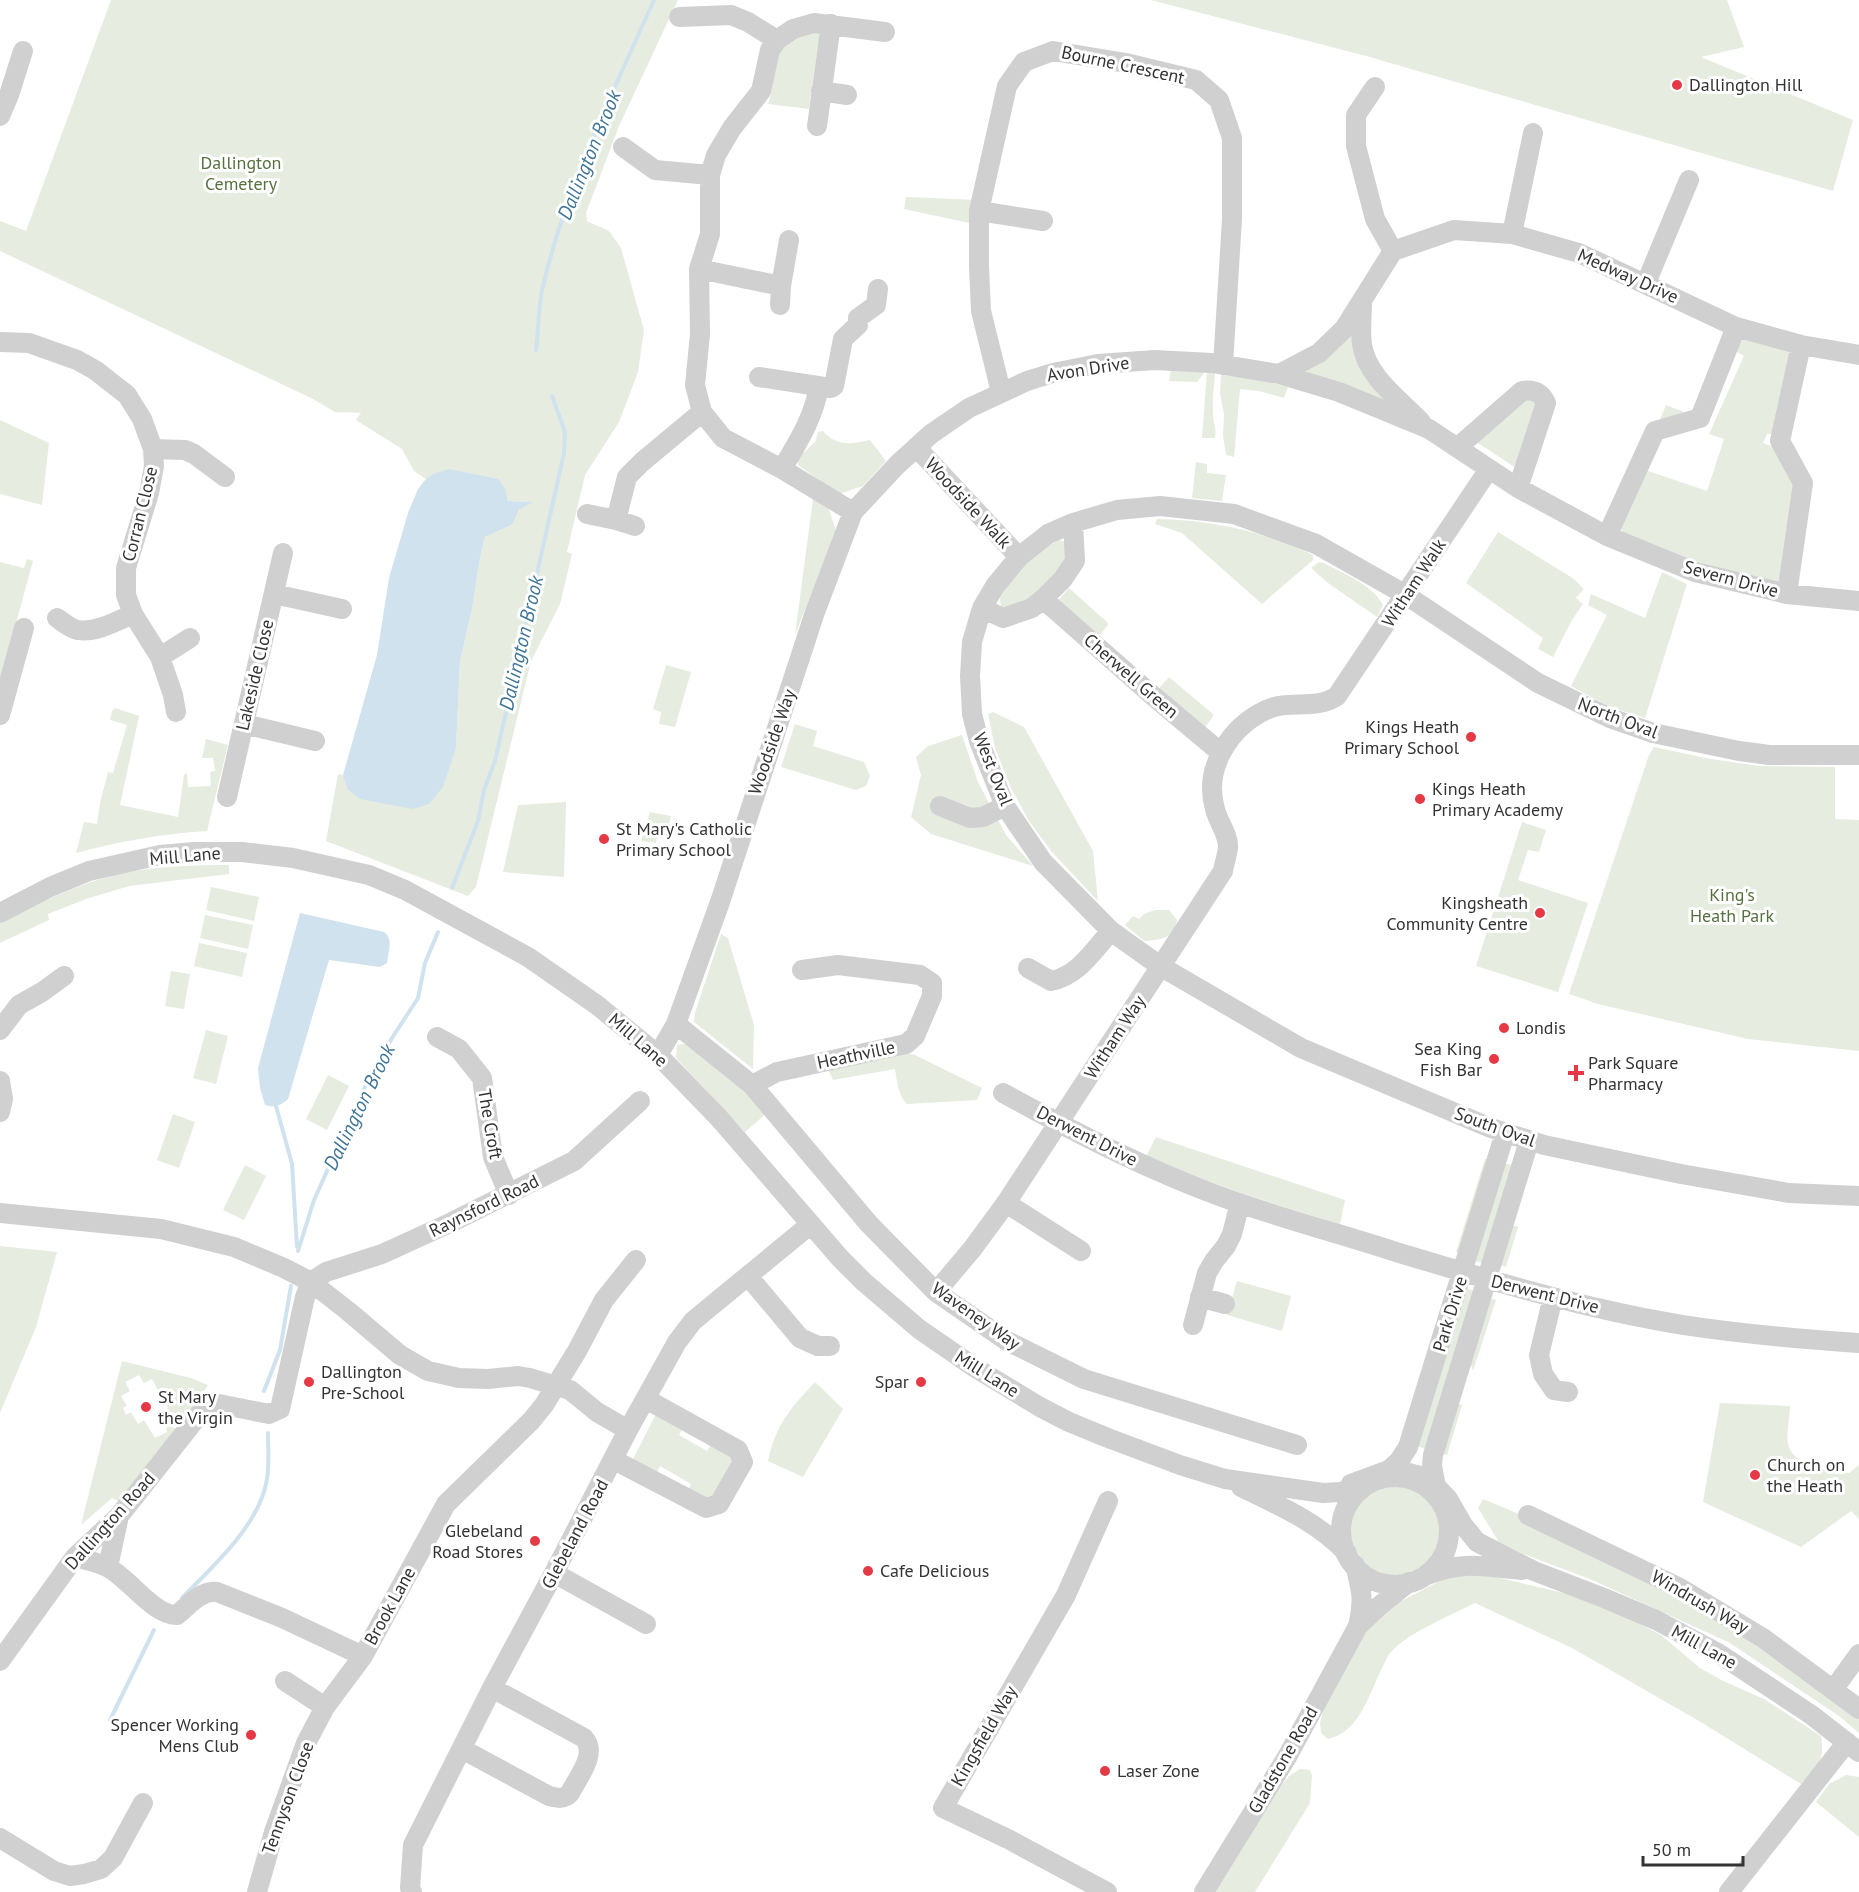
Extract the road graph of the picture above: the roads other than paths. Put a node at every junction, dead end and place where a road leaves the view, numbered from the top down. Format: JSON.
{"nodes":[{"id":1,"x":679,"y":17,"type":"dead end"},
{"id":2,"x":831,"y":24,"type":"junction"},
{"id":3,"x":885,"y":32,"type":"dead end"},
{"id":4,"x":777,"y":40,"type":"junction"},
{"id":5,"x":23,"y":51,"type":"dead end"},
{"id":6,"x":1375,"y":87,"type":"dead end"},
{"id":7,"x":821,"y":91,"type":"junction"},
{"id":8,"x":5,"y":94,"type":"edge"},
{"id":9,"x":847,"y":95,"type":"dead end"},
{"id":10,"x":0,"y":116,"type":"edge"},
{"id":11,"x":817,"y":126,"type":"dead end"},
{"id":12,"x":1533,"y":133,"type":"dead end"},
{"id":13,"x":623,"y":147,"type":"dead end"},
{"id":14,"x":710,"y":175,"type":"junction"},
{"id":15,"x":1689,"y":180,"type":"dead end"},
{"id":16,"x":980,"y":211,"type":"junction"},
{"id":17,"x":1044,"y":221,"type":"dead end"},
{"id":18,"x":1512,"y":234,"type":"junction"},
{"id":19,"x":789,"y":240,"type":"dead end"},
{"id":20,"x":1393,"y":250,"type":"junction"},
{"id":21,"x":699,"y":269,"type":"junction"},
{"id":22,"x":1646,"y":283,"type":"junction"},
{"id":23,"x":878,"y":289,"type":"dead end"},
{"id":24,"x":1362,"y":302,"type":"junction"},
{"id":25,"x":1736,"y":327,"type":"junction"},
{"id":26,"x":0,"y":342,"type":"edge"},
{"id":27,"x":1801,"y":345,"type":"junction"},
{"id":28,"x":1859,"y":356,"type":"edge"},
{"id":29,"x":1223,"y":364,"type":"junction"},
{"id":30,"x":1279,"y":374,"type":"junction"},
{"id":31,"x":759,"y":377,"type":"dead end"},
{"id":32,"x":825,"y":387,"type":"junction"},
{"id":33,"x":1001,"y":392,"type":"junction"},
{"id":34,"x":702,"y":412,"type":"junction"},
{"id":35,"x":1429,"y":429,"type":"junction"},
{"id":36,"x":1458,"y":447,"type":"junction"},
{"id":37,"x":916,"y":448,"type":"junction"},
{"id":38,"x":153,"y":449,"type":"junction"},
{"id":39,"x":1489,"y":469,"type":"junction"},
{"id":40,"x":782,"y":470,"type":"junction"},
{"id":41,"x":225,"y":477,"type":"dead end"},
{"id":42,"x":1518,"y":488,"type":"junction"},
{"id":43,"x":853,"y":512,"type":"junction"},
{"id":44,"x":587,"y":514,"type":"dead end"},
{"id":45,"x":616,"y":520,"type":"junction"},
{"id":46,"x":1073,"y":523,"type":"junction"},
{"id":47,"x":635,"y":526,"type":"dead end"},
{"id":48,"x":1607,"y":536,"type":"junction"},
{"id":49,"x":283,"y":554,"type":"dead end"},
{"id":50,"x":1019,"y":557,"type":"junction"},
{"id":51,"x":274,"y":594,"type":"junction"},
{"id":52,"x":1787,"y":594,"type":"junction"},
{"id":53,"x":1406,"y":595,"type":"junction"},
{"id":54,"x":1043,"y":599,"type":"junction"},
{"id":55,"x":1859,"y":601,"type":"edge"},
{"id":56,"x":982,"y":608,"type":"junction"},
{"id":57,"x":342,"y":609,"type":"dead end"},
{"id":58,"x":133,"y":614,"type":"junction"},
{"id":59,"x":57,"y":618,"type":"dead end"},
{"id":60,"x":24,"y":628,"type":"dead end"},
{"id":61,"x":190,"y":638,"type":"dead end"},
{"id":62,"x":160,"y":657,"type":"junction"},
{"id":63,"x":176,"y":712,"type":"dead end"},
{"id":64,"x":0,"y":716,"type":"edge"},
{"id":65,"x":244,"y":724,"type":"junction"},
{"id":66,"x":315,"y":741,"type":"dead end"},
{"id":67,"x":1220,"y":752,"type":"junction"},
{"id":68,"x":1859,"y":755,"type":"edge"},
{"id":69,"x":227,"y":797,"type":"dead end"},
{"id":70,"x":939,"y":806,"type":"dead end"},
{"id":71,"x":1005,"y":806,"type":"junction"},
{"id":72,"x":0,"y":913,"type":"edge"},
{"id":73,"x":1111,"y":931,"type":"junction"},
{"id":74,"x":1160,"y":966,"type":"junction"},
{"id":75,"x":1028,"y":968,"type":"dead end"},
{"id":76,"x":802,"y":970,"type":"dead end"},
{"id":77,"x":64,"y":976,"type":"dead end"},
{"id":78,"x":676,"y":1023,"type":"junction"},
{"id":79,"x":0,"y":1030,"type":"edge"},
{"id":80,"x":437,"y":1037,"type":"dead end"},
{"id":81,"x":658,"y":1055,"type":"junction"},
{"id":82,"x":0,"y":1081,"type":"edge"},
{"id":83,"x":752,"y":1085,"type":"junction"},
{"id":84,"x":1003,"y":1093,"type":"dead end"},
{"id":85,"x":640,"y":1101,"type":"dead end"},
{"id":86,"x":0,"y":1112,"type":"edge"},
{"id":87,"x":1059,"y":1123,"type":"junction"},
{"id":88,"x":1505,"y":1133,"type":"junction"},
{"id":89,"x":1529,"y":1140,"type":"junction"},
{"id":90,"x":509,"y":1194,"type":"junction"},
{"id":91,"x":1859,"y":1196,"type":"edge"},
{"id":92,"x":1006,"y":1203,"type":"junction"},
{"id":93,"x":1240,"y":1203,"type":"junction"},
{"id":94,"x":0,"y":1214,"type":"edge"},
{"id":95,"x":811,"y":1224,"type":"junction"},
{"id":96,"x":1081,"y":1251,"type":"dead end"},
{"id":97,"x":636,"y":1260,"type":"dead end"},
{"id":98,"x":1463,"y":1272,"type":"junction"},
{"id":99,"x":748,"y":1276,"type":"junction"},
{"id":100,"x":1486,"y":1279,"type":"junction"},
{"id":101,"x":311,"y":1282,"type":"junction"},
{"id":102,"x":936,"y":1292,"type":"junction"},
{"id":103,"x":1200,"y":1297,"type":"junction"},
{"id":104,"x":1553,"y":1297,"type":"junction"},
{"id":105,"x":1225,"y":1304,"type":"dead end"},
{"id":106,"x":1193,"y":1325,"type":"dead end"},
{"id":107,"x":1859,"y":1343,"type":"edge"},
{"id":108,"x":822,"y":1350,"type":"dead end"},
{"id":109,"x":554,"y":1387,"type":"junction"},
{"id":110,"x":1568,"y":1392,"type":"dead end"},
{"id":111,"x":646,"y":1399,"type":"junction"},
{"id":112,"x":628,"y":1430,"type":"junction"},
{"id":113,"x":1296,"y":1445,"type":"dead end"},
{"id":114,"x":614,"y":1460,"type":"junction"},
{"id":115,"x":1180,"y":1465,"type":"junction"},
{"id":116,"x":1225,"y":1479,"type":"junction"},
{"id":117,"x":1376,"y":1479,"type":"junction"},
{"id":118,"x":1437,"y":1492,"type":"junction"},
{"id":119,"x":1108,"y":1501,"type":"dead end"},
{"id":120,"x":1528,"y":1515,"type":"dead end"},
{"id":121,"x":119,"y":1516,"type":"junction"},
{"id":122,"x":75,"y":1557,"type":"junction"},
{"id":123,"x":1351,"y":1559,"type":"junction"},
{"id":124,"x":108,"y":1567,"type":"junction"},
{"id":125,"x":1534,"y":1571,"type":"junction"},
{"id":126,"x":554,"y":1574,"type":"junction"},
{"id":127,"x":1416,"y":1580,"type":"junction"},
{"id":128,"x":646,"y":1624,"type":"dead end"},
{"id":129,"x":1358,"y":1626,"type":"junction"},
{"id":130,"x":1859,"y":1654,"type":"edge"},
{"id":131,"x":363,"y":1656,"type":"junction"},
{"id":132,"x":0,"y":1661,"type":"edge"},
{"id":133,"x":285,"y":1681,"type":"dead end"},
{"id":134,"x":492,"y":1688,"type":"junction"},
{"id":135,"x":1833,"y":1690,"type":"junction"},
{"id":136,"x":325,"y":1707,"type":"junction"},
{"id":137,"x":1859,"y":1709,"type":"edge"},
{"id":138,"x":1853,"y":1747,"type":"edge"},
{"id":139,"x":462,"y":1749,"type":"junction"},
{"id":140,"x":143,"y":1803,"type":"dead end"},
{"id":141,"x":0,"y":1838,"type":"edge"},
{"id":142,"x":257,"y":1892,"type":"edge"},
{"id":143,"x":412,"y":1892,"type":"edge"},
{"id":144,"x":1107,"y":1892,"type":"edge"},
{"id":145,"x":1204,"y":1892,"type":"edge"},
{"id":146,"x":1729,"y":1892,"type":"edge"}],
"edges":[{"from":1,"to":4,"type":"street"},
{"from":2,"to":3,"type":"street"},
{"from":2,"to":4,"type":"street"},
{"from":2,"to":7,"type":"street"},
{"from":4,"to":14,"type":"street"},
{"from":5,"to":8,"type":"street"},
{"from":6,"to":20,"type":"street"},
{"from":7,"to":9,"type":"street"},
{"from":7,"to":11,"type":"street"},
{"from":8,"to":10,"type":"street"},
{"from":12,"to":18,"type":"street"},
{"from":13,"to":14,"type":"street"},
{"from":14,"to":21,"type":"street"},
{"from":15,"to":22,"type":"street"},
{"from":16,"to":17,"type":"street"},
{"from":16,"to":29,"type":"street","name":"Bourne Crescent"},
{"from":16,"to":33,"type":"street","name":"Bourne Crescent"},
{"from":18,"to":20,"type":"street","name":"Medway Drive"},
{"from":18,"to":22,"type":"street","name":"Medway Drive"},
{"from":19,"to":21,"type":"street"},
{"from":20,"to":24,"type":"street"},
{"from":21,"to":34,"type":"street"},
{"from":22,"to":25,"type":"street","name":"Medway Drive"},
{"from":23,"to":32,"type":"street"},
{"from":24,"to":30,"type":"street"},
{"from":24,"to":35,"type":"street","name":"Avon Drive"},
{"from":25,"to":27,"type":"street","name":"Medway Drive"},
{"from":25,"to":48,"type":"street"},
{"from":26,"to":38,"type":"street","name":"Corran Close"},
{"from":27,"to":28,"type":"street","name":"Medway Drive"},
{"from":27,"to":52,"type":"street"},
{"from":29,"to":30,"type":"street","name":"Avon Drive"},
{"from":29,"to":33,"type":"street","name":"Avon Drive"},
{"from":30,"to":35,"type":"street","name":"Avon Drive"},
{"from":31,"to":32,"type":"street"},
{"from":32,"to":40,"type":"street"},
{"from":33,"to":37,"type":"street","name":"Avon Drive"},
{"from":34,"to":40,"type":"street"},
{"from":34,"to":45,"type":"street"},
{"from":35,"to":36,"type":"street","name":"Avon Drive"},
{"from":36,"to":39,"type":"street","name":"Avon Drive"},
{"from":36,"to":42,"type":"street"},
{"from":37,"to":43,"type":"street","name":"Woodside Way"},
{"from":37,"to":50,"type":"street","name":"Woodside Walk"},
{"from":38,"to":41,"type":"street","name":"Corran Close"},
{"from":38,"to":58,"type":"street","name":"Corran Close"},
{"from":39,"to":42,"type":"street","name":"Avon Drive"},
{"from":39,"to":53,"type":"street","name":"Witham Walk"},
{"from":40,"to":43,"type":"street"},
{"from":42,"to":48,"type":"street","name":"Avon Drive"},
{"from":43,"to":78,"type":"street","name":"Woodside Way"},
{"from":44,"to":45,"type":"street"},
{"from":45,"to":47,"type":"street"},
{"from":46,"to":50,"type":"street","name":"West Oval"},
{"from":46,"to":53,"type":"street","name":"West Oval"},
{"from":46,"to":54,"type":"street"},
{"from":48,"to":52,"type":"street","name":"Severn Drive"},
{"from":49,"to":51,"type":"street","name":"Lakeside Close"},
{"from":50,"to":56,"type":"street","name":"West Oval"},
{"from":51,"to":57,"type":"street"},
{"from":51,"to":65,"type":"street","name":"Lakeside Close"},
{"from":52,"to":55,"type":"street","name":"Severn Drive"},
{"from":53,"to":67,"type":"street","name":"Witham Walk"},
{"from":53,"to":68,"type":"street","name":"North Oval"},
{"from":54,"to":56,"type":"street"},
{"from":54,"to":67,"type":"street","name":"Cherwell Green"},
{"from":56,"to":71,"type":"street","name":"West Oval"},
{"from":58,"to":59,"type":"street"},
{"from":58,"to":62,"type":"street","name":"Corran Close"},
{"from":60,"to":64,"type":"street"},
{"from":61,"to":62,"type":"street"},
{"from":62,"to":63,"type":"street","name":"Corran Close"},
{"from":65,"to":66,"type":"street"},
{"from":65,"to":69,"type":"street","name":"Lakeside Close"},
{"from":67,"to":74,"type":"street","name":"Witham Way"},
{"from":70,"to":71,"type":"street"},
{"from":71,"to":73,"type":"street","name":"West Oval"},
{"from":72,"to":81,"type":"street","name":"Mill Lane"},
{"from":73,"to":74,"type":"street","name":"West Oval"},
{"from":73,"to":75,"type":"street"},
{"from":74,"to":87,"type":"street","name":"Witham Way"},
{"from":74,"to":88,"type":"street","name":"South Oval"},
{"from":76,"to":83,"type":"street","name":"Heathville"},
{"from":77,"to":79,"type":"street"},
{"from":78,"to":81,"type":"street","name":"Woodside Way"},
{"from":78,"to":83,"type":"street","name":"Waveney Way"},
{"from":80,"to":90,"type":"street","name":"The Croft"},
{"from":81,"to":95,"type":"street","name":"Mill Lane"},
{"from":82,"to":86,"type":"street"},
{"from":83,"to":102,"type":"street","name":"Waveney Way"},
{"from":84,"to":87,"type":"street","name":"Derwent Drive"},
{"from":85,"to":90,"type":"street","name":"Raynsford Road"},
{"from":87,"to":92,"type":"street","name":"Witham Way"},
{"from":87,"to":93,"type":"street","name":"Derwent Drive"},
{"from":88,"to":89,"type":"street","name":"South Oval"},
{"from":88,"to":98,"type":"street","name":"Park Drive"},
{"from":89,"to":91,"type":"street","name":"South Oval"},
{"from":89,"to":100,"type":"street","name":"Park Drive"},
{"from":90,"to":101,"type":"street","name":"Raynsford Road"},
{"from":92,"to":96,"type":"street"},
{"from":92,"to":102,"type":"street","name":"Witham Way"},
{"from":93,"to":98,"type":"street","name":"Derwent Drive"},
{"from":93,"to":103,"type":"street"},
{"from":94,"to":101,"type":"street"},
{"from":95,"to":99,"type":"street","name":"Glebeland Road"},
{"from":95,"to":115,"type":"street","name":"Mill Lane"},
{"from":97,"to":109,"type":"street","name":"Brook Lane"},
{"from":98,"to":100,"type":"street","name":"Derwent Drive"},
{"from":98,"to":117,"type":"street","name":"Park Drive"},
{"from":99,"to":108,"type":"street"},
{"from":99,"to":111,"type":"street","name":"Glebeland Road"},
{"from":100,"to":104,"type":"street","name":"Derwent Drive"},
{"from":100,"to":118,"type":"street","name":"Park Drive"},
{"from":101,"to":109,"type":"street"},
{"from":101,"to":121,"type":"street","name":"Dallington Road"},
{"from":102,"to":113,"type":"street","name":"Waveney Way"},
{"from":103,"to":105,"type":"street"},
{"from":103,"to":106,"type":"street"},
{"from":104,"to":107,"type":"street","name":"Derwent Drive"},
{"from":104,"to":110,"type":"street"},
{"from":109,"to":112,"type":"street"},
{"from":109,"to":131,"type":"street","name":"Brook Lane"},
{"from":111,"to":112,"type":"street","name":"Glebeland Road"},
{"from":111,"to":114,"type":"street"},
{"from":112,"to":114,"type":"street","name":"Glebeland Road"},
{"from":114,"to":126,"type":"street","name":"Glebeland Road"},
{"from":115,"to":116,"type":"street","name":"Mill Lane"},
{"from":115,"to":117,"type":"street","name":"Mill Lane"},
{"from":116,"to":117,"type":"street","name":"Mill Lane"},
{"from":116,"to":123,"type":"street","name":"Mill Lane"},
{"from":117,"to":118,"type":"street","name":"Mill Lane"},
{"from":117,"to":123,"type":"street"},
{"from":118,"to":125,"type":"street","name":"Mill Lane"},
{"from":118,"to":127,"type":"street"},
{"from":119,"to":144,"type":"street","name":"Kingsfield Way"},
{"from":120,"to":135,"type":"street","name":"Windrush Way"},
{"from":121,"to":122,"type":"street","name":"Dallington Road"},
{"from":121,"to":124,"type":"street"},
{"from":122,"to":124,"type":"street","name":"Brook Lane"},
{"from":122,"to":132,"type":"street","name":"Dallington Road"},
{"from":123,"to":127,"type":"street"},
{"from":123,"to":129,"type":"street","name":"Gladstone Road"},
{"from":124,"to":131,"type":"street","name":"Brook Lane"},
{"from":125,"to":127,"type":"street","name":"Mill Lane"},
{"from":125,"to":138,"type":"street","name":"Mill Lane"},
{"from":126,"to":128,"type":"street"},
{"from":126,"to":134,"type":"street","name":"Glebeland Road"},
{"from":127,"to":129,"type":"street","name":"Gladstone Road"},
{"from":129,"to":145,"type":"street","name":"Gladstone Road"},
{"from":130,"to":135,"type":"street"},
{"from":131,"to":136,"type":"street","name":"Tennyson Close"},
{"from":133,"to":136,"type":"street"},
{"from":134,"to":139,"type":"street","name":"Glebeland Road"},
{"from":134,"to":139,"type":"street"},
{"from":135,"to":137,"type":"street","name":"Windrush Way"},
{"from":136,"to":142,"type":"street","name":"Tennyson Close"},
{"from":138,"to":146,"type":"street"},
{"from":139,"to":143,"type":"street","name":"Glebeland Road"},
{"from":140,"to":141,"type":"street"}]}
